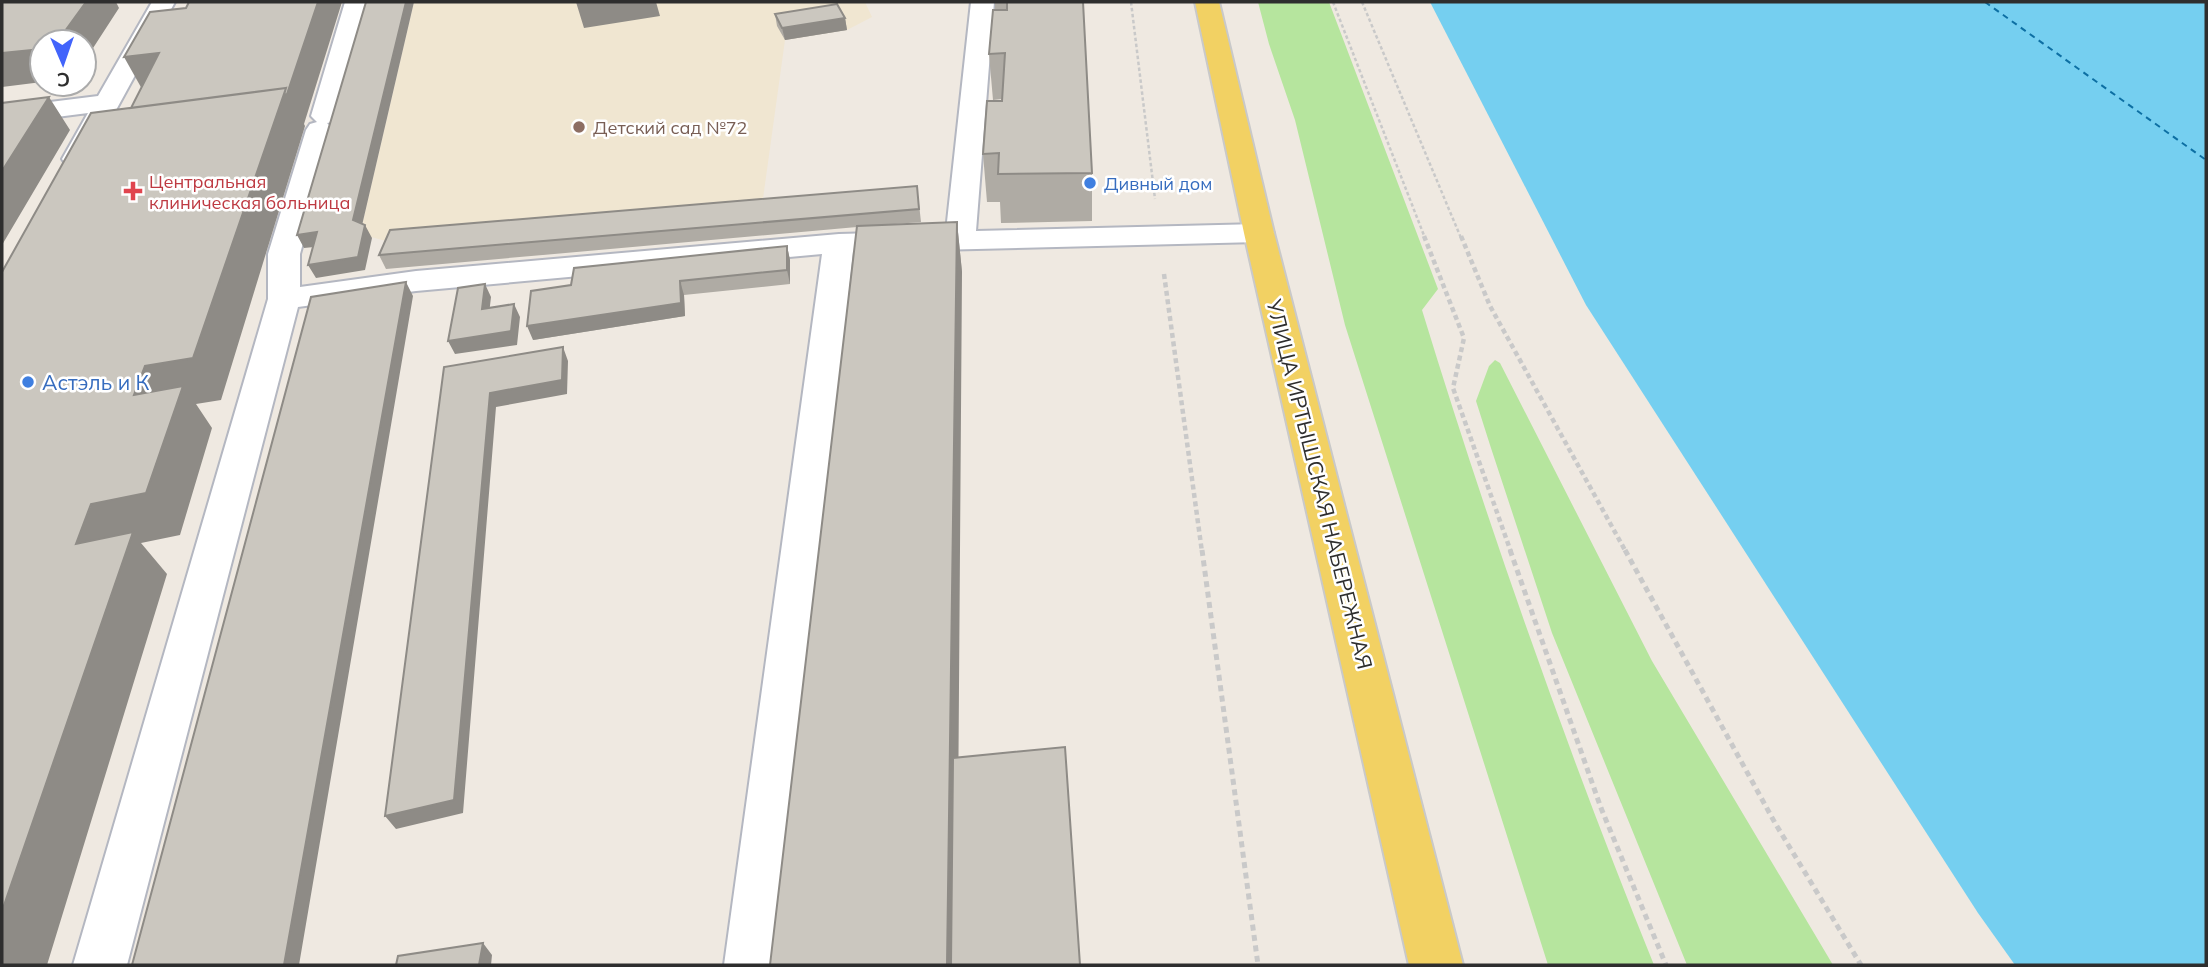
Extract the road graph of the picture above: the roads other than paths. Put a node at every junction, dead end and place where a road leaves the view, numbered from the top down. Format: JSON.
{"nodes":[{"id":1,"x":163,"y":2,"type":"edge"},
{"id":2,"x":357,"y":2,"type":"edge"},
{"id":3,"x":982,"y":2,"type":"edge"},
{"id":4,"x":1207,"y":2,"type":"edge"},
{"id":5,"x":107,"y":103,"type":"junction"},
{"id":6,"x":2,"y":116,"type":"edge"},
{"id":7,"x":61,"y":186,"type":"edge"},
{"id":8,"x":1259,"y":233,"type":"junction"},
{"id":9,"x":960,"y":241,"type":"junction"},
{"id":10,"x":839,"y":243,"type":"junction"},
{"id":11,"x":284,"y":299,"type":"junction"},
{"id":12,"x":100,"y":965,"type":"edge"},
{"id":13,"x":751,"y":965,"type":"edge"},
{"id":14,"x":1436,"y":965,"type":"edge"}],
"edges":[{"from":1,"to":5,"type":"lane"},
{"from":2,"to":11,"type":"lane"},
{"from":3,"to":9,"type":"lane"},
{"from":4,"to":8,"type":"main road","name":"УЛИЦА ИРТЫШСКАЯ НАБЕРЕЖНАЯ"},
{"from":5,"to":6,"type":"lane"},
{"from":5,"to":7,"type":"lane"},
{"from":8,"to":9,"type":"lane"},
{"from":8,"to":14,"type":"main road","name":"УЛИЦА ИРТЫШСКАЯ НАБЕРЕЖНАЯ"},
{"from":9,"to":10,"type":"lane"},
{"from":10,"to":11,"type":"lane"},
{"from":10,"to":13,"type":"lane"},
{"from":11,"to":12,"type":"lane"}]}
